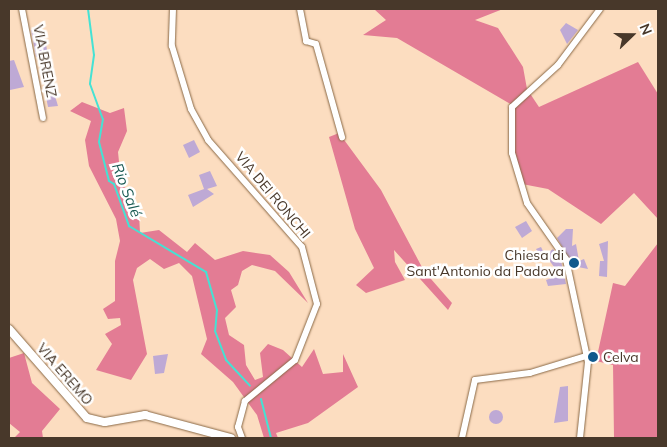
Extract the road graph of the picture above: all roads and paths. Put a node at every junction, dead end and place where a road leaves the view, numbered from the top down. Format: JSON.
{"nodes":[{"id":1,"x":22,"y":9,"type":"edge"},
{"id":2,"x":172,"y":9,"type":"edge"},
{"id":3,"x":300,"y":9,"type":"edge"},
{"id":4,"x":600,"y":9,"type":"edge"},
{"id":5,"x":43,"y":118,"type":"dead end"},
{"id":6,"x":342,"y":137,"type":"dead end"},
{"id":7,"x":9,"y":329,"type":"edge"},
{"id":8,"x":586,"y":356,"type":"junction"},
{"id":9,"x":225,"y":437,"type":"edge"},
{"id":10,"x":242,"y":438,"type":"edge"},
{"id":11,"x":462,"y":438,"type":"edge"},
{"id":12,"x":580,"y":438,"type":"edge"}],
"edges":[{"from":1,"to":5,"type":"street","name":"VIA BRENZ"},
{"from":2,"to":10,"type":"street","name":"VIA DEI RONCHI"},
{"from":3,"to":6,"type":"street"},
{"from":4,"to":8,"type":"street"},
{"from":7,"to":9,"type":"street","name":"VIA EREMO"},
{"from":8,"to":11,"type":"street"},
{"from":8,"to":12,"type":"street"}]}
